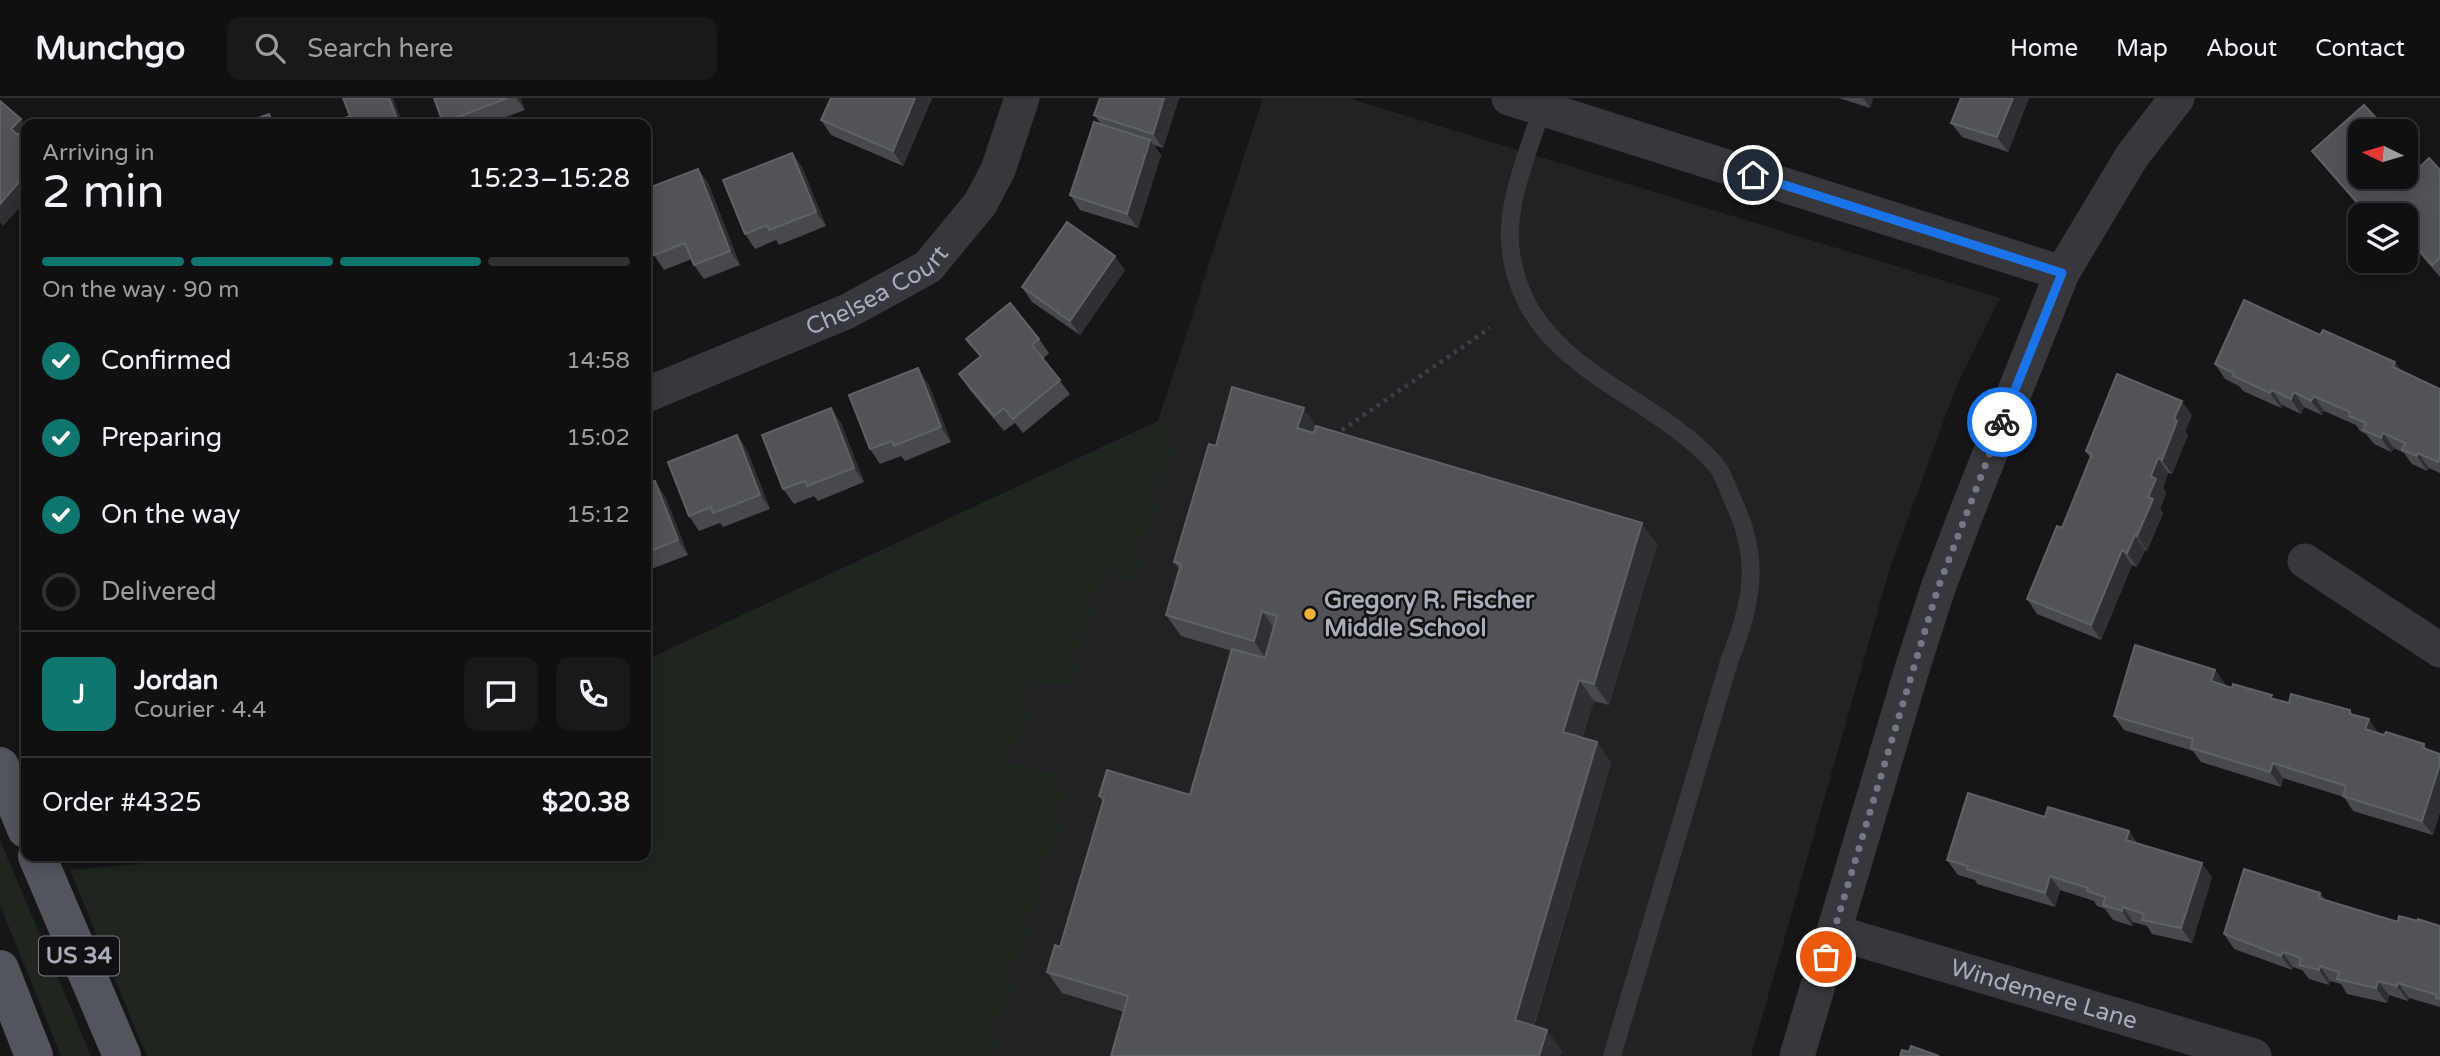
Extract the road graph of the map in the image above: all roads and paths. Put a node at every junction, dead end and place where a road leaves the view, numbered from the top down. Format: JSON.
{"nodes":[{"id":1,"x":1022,"y":98,"type":"edge"},
{"id":2,"x":1509,"y":98,"type":"edge"},
{"id":3,"x":2177,"y":98,"type":"edge"},
{"id":4,"x":1543,"y":103,"type":"edge"},
{"id":5,"x":2062,"y":273,"type":"junction"},
{"id":6,"x":1490,"y":328,"type":"dead end"},
{"id":7,"x":651,"y":393,"type":"edge"},
{"id":8,"x":1335,"y":435,"type":"edge"},
{"id":9,"x":2305,"y":561,"type":"dead end"},
{"id":10,"x":2440,"y":650,"type":"edge"},
{"id":11,"x":0,"y":766,"type":"edge"},
{"id":12,"x":21,"y":817,"type":"edge"},
{"id":13,"x":39,"y":861,"type":"edge"},
{"id":14,"x":1834,"y":932,"type":"junction"},
{"id":15,"x":0,"y":969,"type":"edge"},
{"id":16,"x":34,"y":1056,"type":"edge"},
{"id":17,"x":122,"y":1056,"type":"edge"},
{"id":18,"x":1612,"y":1056,"type":"edge"},
{"id":19,"x":1797,"y":1056,"type":"edge"},
{"id":20,"x":2254,"y":1056,"type":"edge"}],
"edges":[{"from":1,"to":7,"type":"street","name":"Chelsea Court"},
{"from":2,"to":4,"type":"street"},
{"from":3,"to":5,"type":"street"},
{"from":4,"to":5,"type":"street"},
{"from":4,"to":18,"type":"lane"},
{"from":5,"to":14,"type":"street"},
{"from":6,"to":8,"type":"path"},
{"from":9,"to":10,"type":"street"},
{"from":11,"to":12,"type":"main road"},
{"from":13,"to":17,"type":"main road","number":"US 34"},
{"from":14,"to":19,"type":"street"},
{"from":14,"to":20,"type":"street","name":"Windemere Lane"},
{"from":15,"to":16,"type":"main road","number":"US 34"}]}
